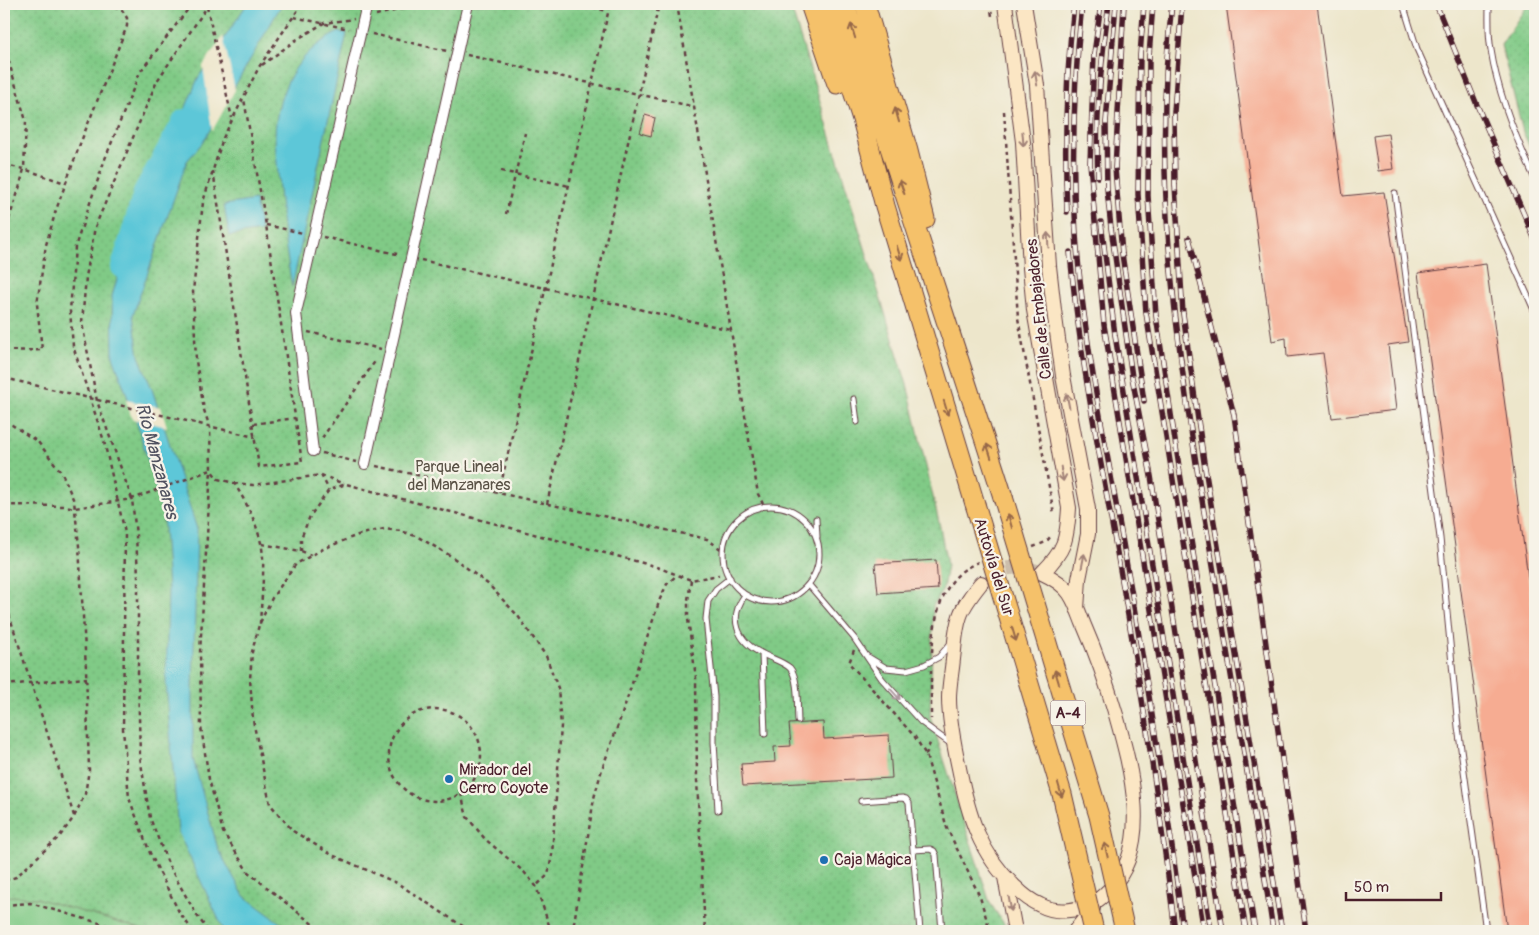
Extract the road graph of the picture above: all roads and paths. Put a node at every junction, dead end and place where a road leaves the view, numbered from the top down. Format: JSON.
{"nodes":[{"id":1,"x":103,"y":4,"type":"edge"},
{"id":2,"x":192,"y":4,"type":"edge"},
{"id":3,"x":208,"y":4,"type":"edge"},
{"id":4,"x":302,"y":4,"type":"edge"},
{"id":5,"x":367,"y":4,"type":"edge"},
{"id":6,"x":424,"y":4,"type":"edge"},
{"id":7,"x":468,"y":4,"type":"edge"},
{"id":8,"x":577,"y":4,"type":"edge"},
{"id":9,"x":610,"y":4,"type":"edge"},
{"id":10,"x":659,"y":4,"type":"edge"},
{"id":11,"x":677,"y":4,"type":"edge"},
{"id":12,"x":810,"y":4,"type":"edge"},
{"id":13,"x":825,"y":4,"type":"edge"},
{"id":14,"x":845,"y":4,"type":"edge"},
{"id":15,"x":865,"y":4,"type":"edge"},
{"id":16,"x":990,"y":4,"type":"edge"},
{"id":17,"x":1005,"y":4,"type":"edge"},
{"id":18,"x":1024,"y":4,"type":"edge"},
{"id":19,"x":1404,"y":4,"type":"edge"},
{"id":20,"x":1488,"y":4,"type":"edge"},
{"id":21,"x":608,"y":11,"type":"junction"},
{"id":22,"x":293,"y":16,"type":"junction"},
{"id":23,"x":364,"y":17,"type":"junction"},
{"id":24,"x":324,"y":23,"type":"junction"},
{"id":25,"x":993,"y":23,"type":"dead end"},
{"id":26,"x":361,"y":32,"type":"junction"},
{"id":27,"x":4,"y":46,"type":"edge"},
{"id":28,"x":456,"y":53,"type":"junction"},
{"id":29,"x":259,"y":67,"type":"junction"},
{"id":30,"x":592,"y":84,"type":"junction"},
{"id":31,"x":638,"y":94,"type":"junction"},
{"id":32,"x":244,"y":98,"type":"junction"},
{"id":33,"x":695,"y":107,"type":"junction"},
{"id":34,"x":1004,"y":109,"type":"dead end"},
{"id":35,"x":232,"y":120,"type":"junction"},
{"id":36,"x":525,"y":133,"type":"dead end"},
{"id":37,"x":4,"y":165,"type":"edge"},
{"id":38,"x":24,"y":169,"type":"junction"},
{"id":39,"x":213,"y":170,"type":"junction"},
{"id":40,"x":501,"y":171,"type":"dead end"},
{"id":41,"x":515,"y":174,"type":"junction"},
{"id":42,"x":1535,"y":179,"type":"edge"},
{"id":43,"x":66,"y":183,"type":"junction"},
{"id":44,"x":569,"y":186,"type":"junction"},
{"id":45,"x":1395,"y":193,"type":"dead end"},
{"id":46,"x":885,"y":206,"type":"junction"},
{"id":47,"x":506,"y":214,"type":"dead end"},
{"id":48,"x":266,"y":225,"type":"junction"},
{"id":49,"x":4,"y":234,"type":"edge"},
{"id":50,"x":309,"y":234,"type":"junction"},
{"id":51,"x":410,"y":257,"type":"junction"},
{"id":52,"x":546,"y":288,"type":"junction"},
{"id":53,"x":592,"y":299,"type":"junction"},
{"id":54,"x":1535,"y":312,"type":"edge"},
{"id":55,"x":298,"y":330,"type":"junction"},
{"id":56,"x":731,"y":330,"type":"junction"},
{"id":57,"x":956,"y":349,"type":"junction"},
{"id":58,"x":4,"y":351,"type":"edge"},
{"id":59,"x":4,"y":378,"type":"edge"},
{"id":60,"x":91,"y":399,"type":"junction"},
{"id":61,"x":854,"y":399,"type":"dead end"},
{"id":62,"x":97,"y":401,"type":"junction"},
{"id":63,"x":295,"y":418,"type":"junction"},
{"id":64,"x":4,"y":422,"type":"edge"},
{"id":65,"x":857,"y":422,"type":"dead end"},
{"id":66,"x":253,"y":424,"type":"junction"},
{"id":67,"x":210,"y":428,"type":"junction"},
{"id":68,"x":255,"y":437,"type":"junction"},
{"id":69,"x":313,"y":451,"type":"junction"},
{"id":70,"x":365,"y":464,"type":"junction"},
{"id":71,"x":211,"y":470,"type":"junction"},
{"id":72,"x":321,"y":475,"type":"junction"},
{"id":73,"x":234,"y":483,"type":"junction"},
{"id":74,"x":346,"y":484,"type":"junction"},
{"id":75,"x":329,"y":490,"type":"junction"},
{"id":76,"x":499,"y":493,"type":"junction"},
{"id":77,"x":132,"y":499,"type":"junction"},
{"id":78,"x":118,"y":500,"type":"junction"},
{"id":79,"x":547,"y":504,"type":"junction"},
{"id":80,"x":4,"y":505,"type":"edge"},
{"id":81,"x":764,"y":506,"type":"junction"},
{"id":82,"x":75,"y":508,"type":"junction"},
{"id":83,"x":1055,"y":517,"type":"dead end"},
{"id":84,"x":816,"y":519,"type":"dead end"},
{"id":85,"x":1052,"y":534,"type":"dead end"},
{"id":86,"x":816,"y":537,"type":"junction"},
{"id":87,"x":262,"y":544,"type":"junction"},
{"id":88,"x":1027,"y":548,"type":"dead end"},
{"id":89,"x":722,"y":550,"type":"junction"},
{"id":90,"x":301,"y":551,"type":"junction"},
{"id":91,"x":311,"y":555,"type":"junction"},
{"id":92,"x":981,"y":560,"type":"dead end"},
{"id":93,"x":678,"y":574,"type":"junction"},
{"id":94,"x":728,"y":576,"type":"junction"},
{"id":95,"x":691,"y":580,"type":"junction"},
{"id":96,"x":981,"y":583,"type":"tunnel mouth"},
{"id":97,"x":809,"y":584,"type":"junction"},
{"id":98,"x":745,"y":595,"type":"junction"},
{"id":99,"x":4,"y":599,"type":"edge"},
{"id":100,"x":1077,"y":610,"type":"junction"},
{"id":101,"x":260,"y":625,"type":"junction"},
{"id":102,"x":955,"y":638,"type":"junction"},
{"id":103,"x":858,"y":646,"type":"junction"},
{"id":104,"x":762,"y":654,"type":"junction"},
{"id":105,"x":866,"y":655,"type":"junction"},
{"id":106,"x":931,"y":661,"type":"junction"},
{"id":107,"x":87,"y":678,"type":"junction"},
{"id":108,"x":31,"y":682,"type":"junction"},
{"id":109,"x":4,"y":684,"type":"edge"},
{"id":110,"x":798,"y":721,"type":"dead end"},
{"id":111,"x":931,"y":730,"type":"junction"},
{"id":112,"x":765,"y":734,"type":"dead end"},
{"id":113,"x":954,"y":746,"type":"junction"},
{"id":114,"x":926,"y":755,"type":"junction"},
{"id":115,"x":461,"y":793,"type":"junction"},
{"id":116,"x":861,"y":801,"type":"dead end"},
{"id":117,"x":718,"y":810,"type":"dead end"},
{"id":118,"x":74,"y":817,"type":"junction"},
{"id":119,"x":913,"y":850,"type":"junction"},
{"id":120,"x":1004,"y":877,"type":"junction"},
{"id":121,"x":4,"y":881,"type":"edge"},
{"id":122,"x":536,"y":886,"type":"junction"},
{"id":123,"x":1098,"y":901,"type":"junction"},
{"id":124,"x":4,"y":905,"type":"edge"},
{"id":125,"x":127,"y":931,"type":"edge"},
{"id":126,"x":193,"y":931,"type":"edge"},
{"id":127,"x":208,"y":931,"type":"edge"},
{"id":128,"x":321,"y":931,"type":"edge"},
{"id":129,"x":470,"y":931,"type":"edge"},
{"id":130,"x":551,"y":931,"type":"edge"},
{"id":131,"x":570,"y":931,"type":"edge"},
{"id":132,"x":704,"y":931,"type":"edge"},
{"id":133,"x":920,"y":931,"type":"edge"},
{"id":134,"x":942,"y":931,"type":"edge"},
{"id":135,"x":990,"y":931,"type":"edge"},
{"id":136,"x":1015,"y":931,"type":"edge"},
{"id":137,"x":1075,"y":931,"type":"edge"},
{"id":138,"x":1094,"y":931,"type":"edge"},
{"id":139,"x":1125,"y":931,"type":"edge"},
{"id":140,"x":1486,"y":931,"type":"edge"}],
"edges":[{"from":1,"to":43,"type":"path"},
{"from":2,"to":60,"type":"path"},
{"from":3,"to":35,"type":"path"},
{"from":3,"to":62,"type":"path"},
{"from":4,"to":22,"type":"path"},
{"from":5,"to":23,"type":"street"},
{"from":6,"to":23,"type":"path"},
{"from":7,"to":28,"type":"street"},
{"from":8,"to":21,"type":"path"},
{"from":9,"to":21,"type":"path"},
{"from":10,"to":31,"type":"path"},
{"from":11,"to":33,"type":"path"},
{"from":12,"to":46,"type":"highway"},
{"from":13,"to":46,"type":"highway"},
{"from":57,"to":14,"type":"highway","one_way":true},
{"from":57,"to":15,"type":"highway","one_way":true},
{"from":16,"to":25,"type":"path"},
{"from":17,"to":100,"type":"main road","name":"Calle de Embajadores","one_way":true},
{"from":100,"to":18,"type":"main road","name":"Calle de Embajadores","one_way":true},
{"from":19,"to":54,"type":"lane"},
{"from":20,"to":42,"type":"lane"},
{"from":21,"to":30,"type":"path"},
{"from":22,"to":24,"type":"path"},
{"from":22,"to":29,"type":"path"},
{"from":23,"to":24,"type":"path"},
{"from":23,"to":26,"type":"street"},
{"from":24,"to":26,"type":"path"},
{"from":24,"to":29,"type":"path"},
{"from":26,"to":28,"type":"path"},
{"from":26,"to":50,"type":"street"},
{"from":27,"to":38,"type":"path"},
{"from":28,"to":30,"type":"path"},
{"from":28,"to":51,"type":"street"},
{"from":29,"to":32,"type":"path"},
{"from":30,"to":31,"type":"path"},
{"from":30,"to":44,"type":"path"},
{"from":31,"to":33,"type":"path"},
{"from":31,"to":53,"type":"path"},
{"from":32,"to":35,"type":"path"},
{"from":32,"to":48,"type":"path"},
{"from":33,"to":56,"type":"path"},
{"from":34,"to":83,"type":"path"},
{"from":35,"to":39,"type":"path"},
{"from":36,"to":41,"type":"path"},
{"from":37,"to":38,"type":"path"},
{"from":38,"to":43,"type":"path"},
{"from":38,"to":49,"type":"path"},
{"from":39,"to":66,"type":"path"},
{"from":39,"to":67,"type":"path"},
{"from":40,"to":41,"type":"path"},
{"from":41,"to":44,"type":"path"},
{"from":41,"to":47,"type":"path"},
{"from":43,"to":58,"type":"path"},
{"from":44,"to":52,"type":"path"},
{"from":45,"to":140,"type":"lane"},
{"from":46,"to":138,"type":"highway","name":"Autovía del Sur","number":"A-4","one_way":true,"bridge":true},
{"from":48,"to":50,"type":"path"},
{"from":48,"to":63,"type":"path"},
{"from":50,"to":51,"type":"path"},
{"from":50,"to":55,"type":"street"},
{"from":51,"to":52,"type":"path"},
{"from":51,"to":70,"type":"street"},
{"from":52,"to":53,"type":"path"},
{"from":52,"to":76,"type":"path"},
{"from":53,"to":56,"type":"path"},
{"from":53,"to":79,"type":"path"},
{"from":55,"to":69,"type":"street"},
{"from":55,"to":69,"type":"path"},
{"from":56,"to":81,"type":"path"},
{"from":139,"to":57,"type":"highway","name":"Autovía del Sur","number":"A-4","one_way":true,"bridge":true},
{"from":59,"to":60,"type":"path"},
{"from":60,"to":62,"type":"path"},
{"from":60,"to":78,"type":"path"},
{"from":61,"to":65,"type":"lane"},
{"from":62,"to":67,"type":"path"},
{"from":62,"to":77,"type":"path"},
{"from":63,"to":66,"type":"path"},
{"from":63,"to":68,"type":"path"},
{"from":64,"to":82,"type":"path"},
{"from":66,"to":68,"type":"path"},
{"from":67,"to":68,"type":"path"},
{"from":67,"to":71,"type":"path"},
{"from":69,"to":70,"type":"path"},
{"from":70,"to":76,"type":"path"},
{"from":71,"to":73,"type":"path"},
{"from":71,"to":77,"type":"path"},
{"from":71,"to":128,"type":"path"},
{"from":72,"to":73,"type":"path"},
{"from":72,"to":74,"type":"path"},
{"from":72,"to":75,"type":"path"},
{"from":73,"to":87,"type":"path"},
{"from":74,"to":75,"type":"path"},
{"from":74,"to":93,"type":"path"},
{"from":75,"to":90,"type":"path"},
{"from":76,"to":79,"type":"path"},
{"from":77,"to":78,"type":"path"},
{"from":77,"to":127,"type":"path"},
{"from":78,"to":82,"type":"path"},
{"from":78,"to":126,"type":"path"},
{"from":79,"to":89,"type":"path"},
{"from":80,"to":82,"type":"path"},
{"from":81,"to":86,"type":"lane"},
{"from":81,"to":89,"type":"lane"},
{"from":82,"to":107,"type":"path"},
{"from":84,"to":86,"type":"lane"},
{"from":85,"to":88,"type":"path"},
{"from":86,"to":97,"type":"lane"},
{"from":87,"to":90,"type":"path"},
{"from":87,"to":101,"type":"path"},
{"from":89,"to":94,"type":"lane"},
{"from":90,"to":91,"type":"path"},
{"from":91,"to":101,"type":"path"},
{"from":91,"to":122,"type":"path"},
{"from":92,"to":106,"type":"path"},
{"from":93,"to":95,"type":"path"},
{"from":93,"to":131,"type":"path"},
{"from":94,"to":95,"type":"path"},
{"from":94,"to":98,"type":"lane"},
{"from":94,"to":117,"type":"lane"},
{"from":95,"to":132,"type":"path"},
{"from":96,"to":102,"type":"main road"},
{"from":97,"to":98,"type":"lane"},
{"from":97,"to":103,"type":"lane"},
{"from":98,"to":104,"type":"lane"},
{"from":99,"to":108,"type":"path"},
{"from":100,"to":123,"type":"main road"},
{"from":101,"to":129,"type":"path"},
{"from":102,"to":106,"type":"lane"},
{"from":102,"to":113,"type":"main road"},
{"from":103,"to":105,"type":"lane"},
{"from":103,"to":114,"type":"path"},
{"from":104,"to":110,"type":"lane"},
{"from":104,"to":112,"type":"lane"},
{"from":105,"to":106,"type":"lane"},
{"from":105,"to":111,"type":"lane","one_way":true},
{"from":106,"to":111,"type":"path"},
{"from":107,"to":108,"type":"path"},
{"from":107,"to":118,"type":"path"},
{"from":108,"to":109,"type":"path"},
{"from":108,"to":118,"type":"path"},
{"from":111,"to":113,"type":"lane"},
{"from":111,"to":114,"type":"path"},
{"from":113,"to":120,"type":"main road"},
{"from":114,"to":135,"type":"path"},
{"from":115,"to":115,"type":"path"},
{"from":115,"to":122,"type":"path"},
{"from":116,"to":119,"type":"lane"},
{"from":118,"to":121,"type":"path"},
{"from":119,"to":133,"type":"lane"},
{"from":119,"to":134,"type":"lane"},
{"from":120,"to":123,"type":"main road"},
{"from":120,"to":136,"type":"main road","one_way":true},
{"from":122,"to":130,"type":"path"},
{"from":123,"to":137,"type":"main road"},
{"from":124,"to":125,"type":"path"}]}
